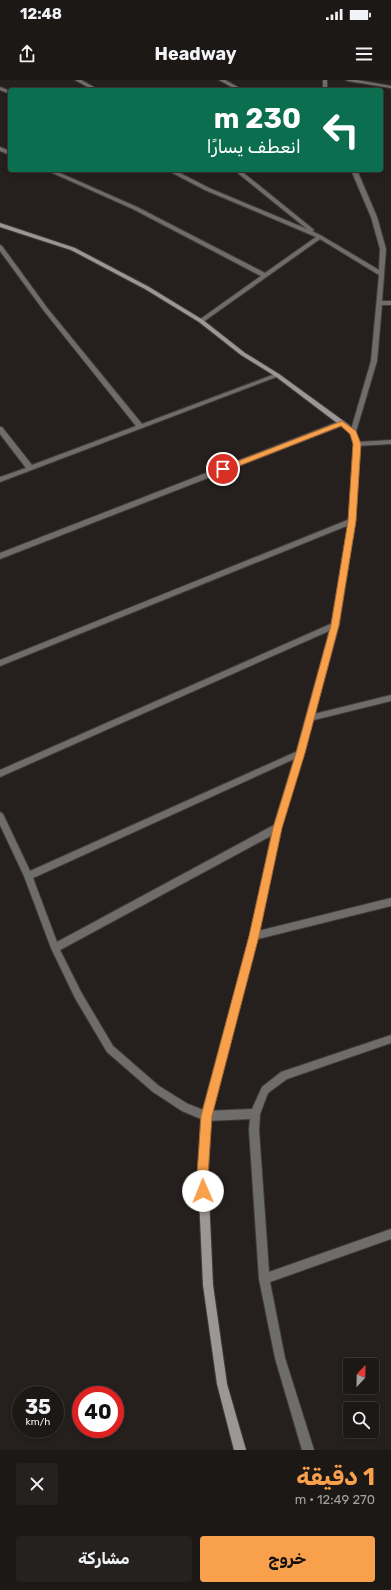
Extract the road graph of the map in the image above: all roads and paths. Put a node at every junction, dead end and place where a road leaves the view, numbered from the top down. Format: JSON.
{"nodes":[{"id":1,"x":77,"y":80,"type":"edge"},
{"id":2,"x":221,"y":80,"type":"edge"},
{"id":3,"x":348,"y":80,"type":"edge"},
{"id":4,"x":391,"y":87,"type":"edge"},
{"id":5,"x":93,"y":88,"type":"edge"},
{"id":6,"x":237,"y":88,"type":"edge"},
{"id":7,"x":53,"y":172,"type":"edge"},
{"id":8,"x":174,"y":172,"type":"edge"},
{"id":9,"x":240,"y":172,"type":"edge"},
{"id":10,"x":355,"y":172,"type":"edge"},
{"id":11,"x":0,"y":225,"type":"edge"},
{"id":12,"x":320,"y":236,"type":"junction"},
{"id":13,"x":0,"y":247,"type":"edge"},
{"id":14,"x":382,"y":274,"type":"junction"},
{"id":15,"x":266,"y":276,"type":"junction"},
{"id":16,"x":381,"y":303,"type":"junction"},
{"id":17,"x":391,"y":303,"type":"edge"},
{"id":18,"x":200,"y":321,"type":"junction"},
{"id":19,"x":277,"y":375,"type":"junction"},
{"id":20,"x":342,"y":423,"type":"junction"},
{"id":21,"x":140,"y":426,"type":"junction"},
{"id":22,"x":0,"y":429,"type":"edge"},
{"id":23,"x":353,"y":433,"type":"junction"},
{"id":24,"x":391,"y":442,"type":"edge"},
{"id":25,"x":357,"y":444,"type":"junction"},
{"id":26,"x":31,"y":469,"type":"junction"},
{"id":27,"x":0,"y":480,"type":"edge"},
{"id":28,"x":352,"y":521,"type":"junction"},
{"id":29,"x":0,"y":556,"type":"edge"},
{"id":30,"x":335,"y":625,"type":"junction"},
{"id":31,"x":0,"y":662,"type":"edge"},
{"id":32,"x":391,"y":698,"type":"edge"},
{"id":33,"x":310,"y":718,"type":"junction"},
{"id":34,"x":300,"y":753,"type":"junction"},
{"id":35,"x":0,"y":774,"type":"edge"},
{"id":36,"x":0,"y":816,"type":"edge"},
{"id":37,"x":278,"y":828,"type":"junction"},
{"id":38,"x":28,"y":876,"type":"junction"},
{"id":39,"x":391,"y":902,"type":"edge"},
{"id":40,"x":254,"y":936,"type":"junction"},
{"id":41,"x":55,"y":948,"type":"junction"},
{"id":42,"x":391,"y":1040,"type":"edge"},
{"id":43,"x":255,"y":1114,"type":"junction"},
{"id":44,"x":206,"y":1116,"type":"junction"},
{"id":45,"x":391,"y":1234,"type":"edge"},
{"id":46,"x":264,"y":1279,"type":"junction"},
{"id":47,"x":240,"y":1450,"type":"edge"},
{"id":48,"x":308,"y":1450,"type":"edge"}],
"edges":[{"from":1,"to":5,"type":"street"},
{"from":2,"to":6,"type":"street"},
{"from":3,"to":4,"type":"street"},
{"from":7,"to":15,"type":"street"},
{"from":8,"to":12,"type":"street"},
{"from":9,"to":12,"type":"street"},
{"from":10,"to":14,"type":"street"},
{"from":11,"to":18,"type":"street"},
{"from":12,"to":14,"type":"street"},
{"from":12,"to":15,"type":"street"},
{"from":13,"to":21,"type":"street"},
{"from":14,"to":16,"type":"street"},
{"from":15,"to":18,"type":"street"},
{"from":16,"to":17,"type":"street"},
{"from":16,"to":23,"type":"street"},
{"from":18,"to":19,"type":"street"},
{"from":19,"to":20,"type":"street"},
{"from":19,"to":21,"type":"street"},
{"from":20,"to":23,"type":"street"},
{"from":20,"to":29,"type":"street"},
{"from":21,"to":26,"type":"street"},
{"from":22,"to":26,"type":"street"},
{"from":23,"to":25,"type":"street"},
{"from":24,"to":25,"type":"street"},
{"from":25,"to":28,"type":"street"},
{"from":26,"to":27,"type":"street"},
{"from":28,"to":30,"type":"street"},
{"from":28,"to":31,"type":"street"},
{"from":30,"to":33,"type":"street"},
{"from":30,"to":35,"type":"street"},
{"from":32,"to":33,"type":"street"},
{"from":33,"to":34,"type":"street"},
{"from":34,"to":37,"type":"street"},
{"from":34,"to":38,"type":"street"},
{"from":36,"to":38,"type":"street"},
{"from":37,"to":40,"type":"street"},
{"from":37,"to":41,"type":"street"},
{"from":38,"to":41,"type":"street"},
{"from":39,"to":40,"type":"street"},
{"from":40,"to":44,"type":"street"},
{"from":41,"to":44,"type":"street"},
{"from":42,"to":43,"type":"street"},
{"from":43,"to":44,"type":"street"},
{"from":43,"to":46,"type":"street"},
{"from":44,"to":47,"type":"street"},
{"from":45,"to":46,"type":"street"},
{"from":46,"to":48,"type":"street"}]}
